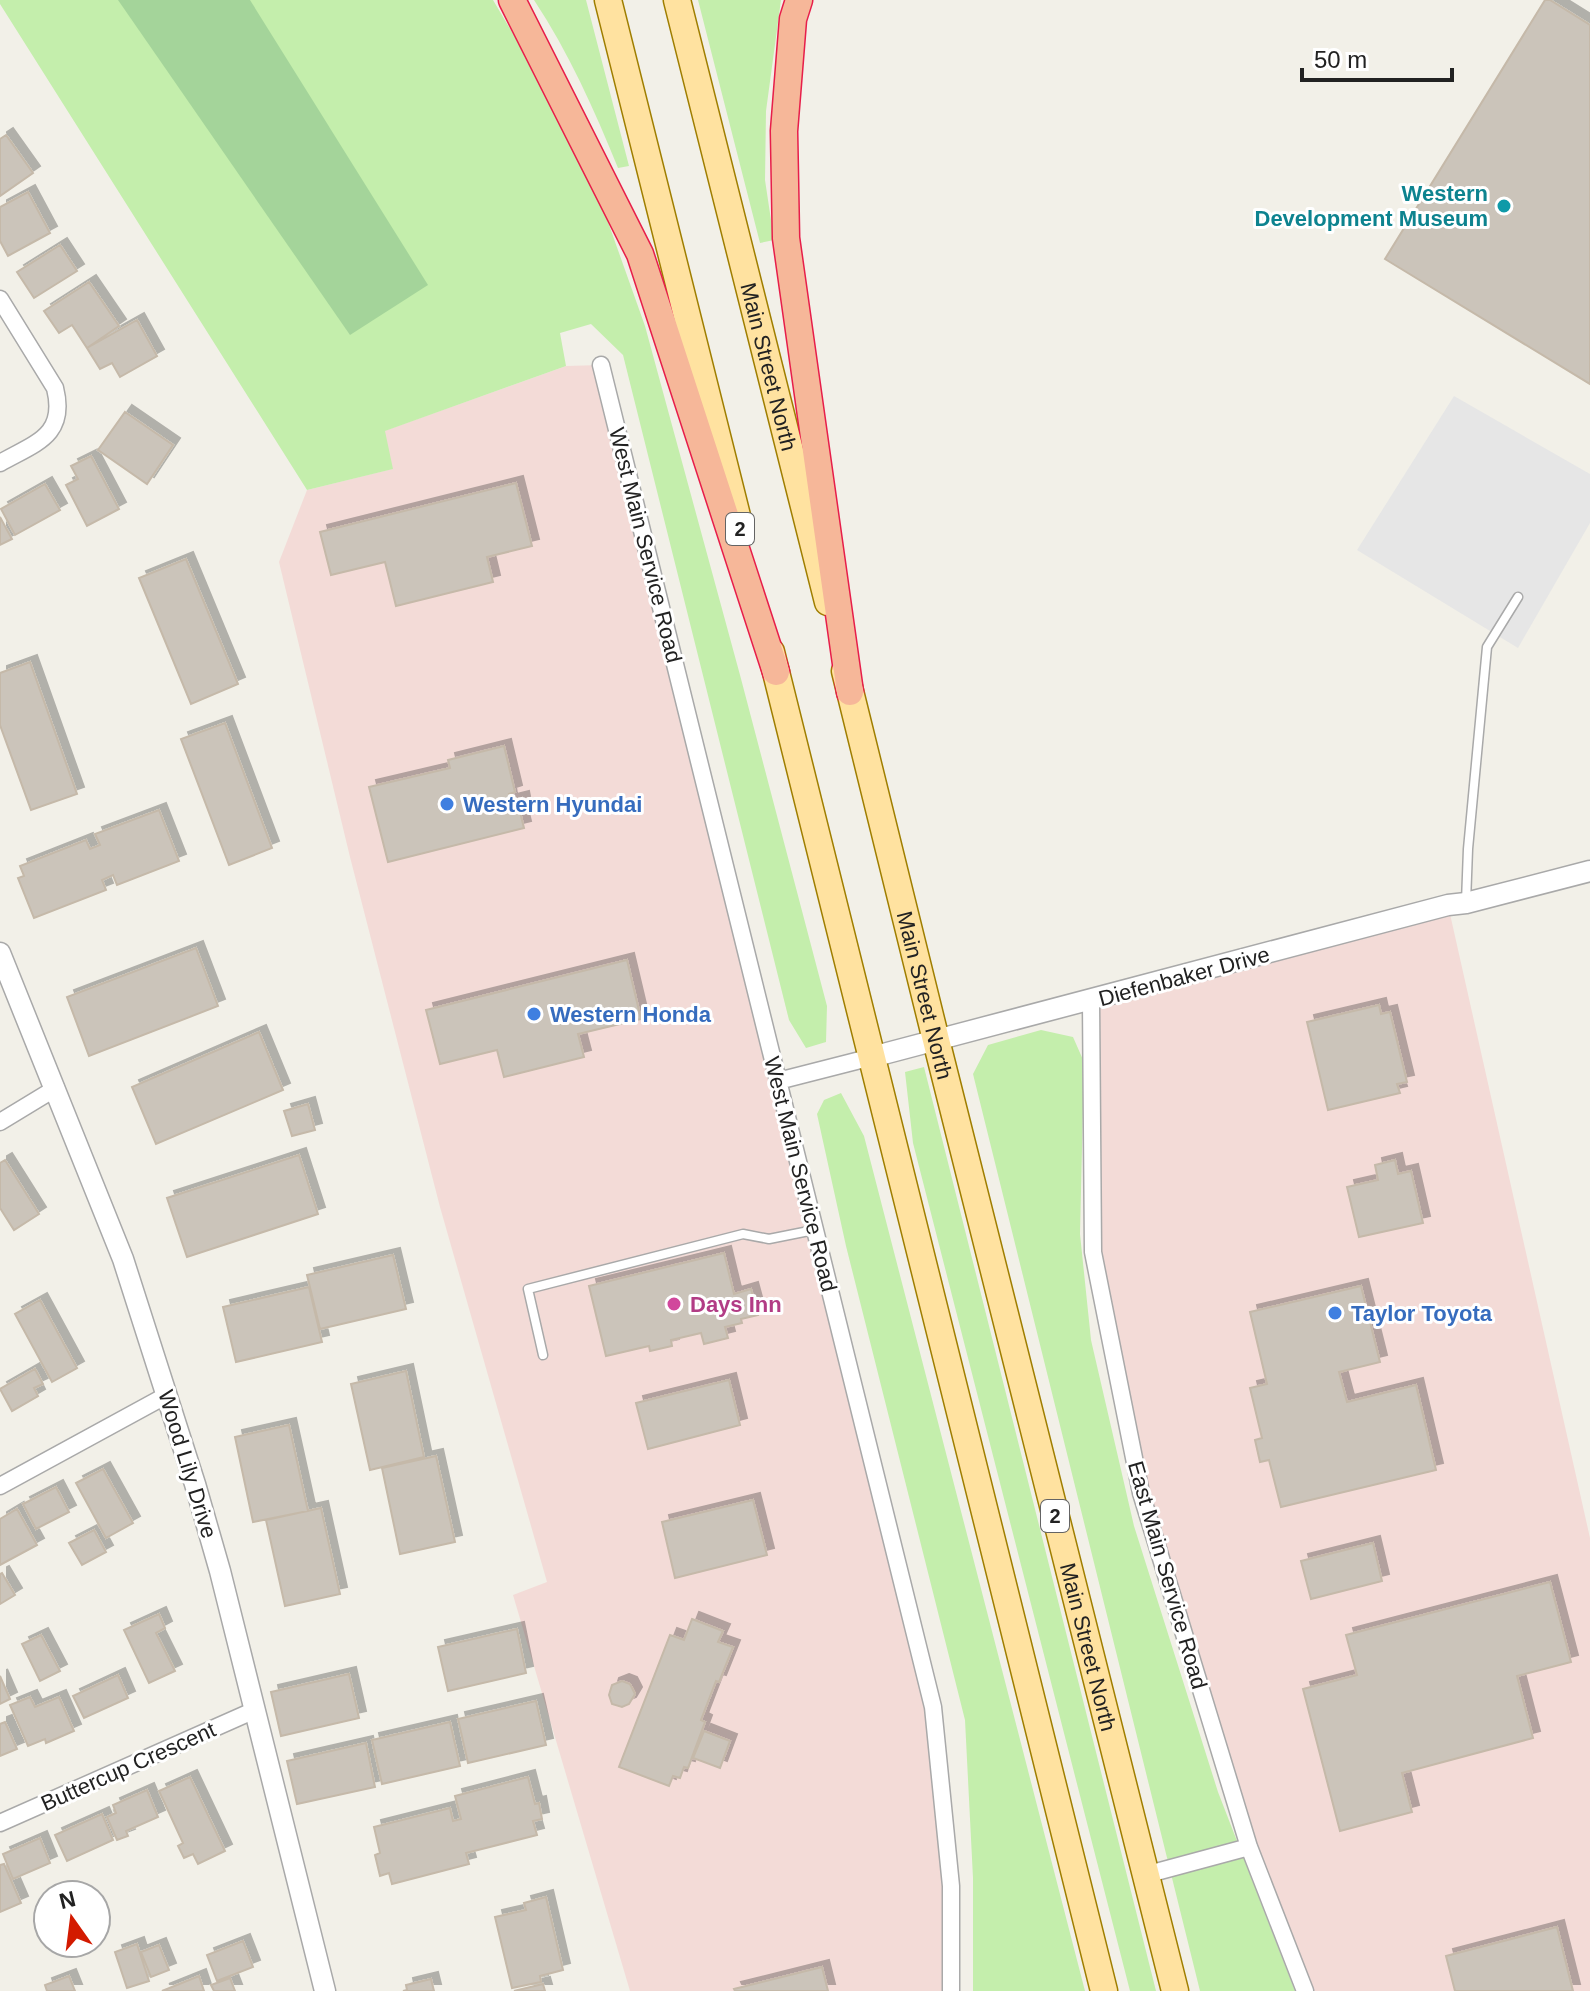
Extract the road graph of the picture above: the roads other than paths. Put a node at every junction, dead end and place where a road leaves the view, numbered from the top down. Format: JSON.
{"nodes":[{"id":1,"x":512,"y":0,"type":"edge"},
{"id":2,"x":608,"y":0,"type":"edge"},
{"id":3,"x":677,"y":0,"type":"edge"},
{"id":4,"x":799,"y":0,"type":"edge"},
{"id":5,"x":0,"y":299,"type":"edge"},
{"id":6,"x":601,"y":365,"type":"dead end"},
{"id":7,"x":0,"y":463,"type":"edge"},
{"id":8,"x":1518,"y":597,"type":"dead end"},
{"id":9,"x":776,"y":672,"type":"junction"},
{"id":10,"x":850,"y":692,"type":"junction"},
{"id":11,"x":1590,"y":871,"type":"edge"},
{"id":12,"x":1466,"y":903,"type":"junction"},
{"id":13,"x":0,"y":953,"type":"edge"},
{"id":14,"x":1091,"y":1001,"type":"junction"},
{"id":15,"x":936,"y":1040,"type":"junction"},
{"id":16,"x":872,"y":1057,"type":"junction"},
{"id":17,"x":778,"y":1081,"type":"junction"},
{"id":18,"x":56,"y":1088,"type":"junction"},
{"id":19,"x":0,"y":1122,"type":"edge"},
{"id":20,"x":815,"y":1230,"type":"junction"},
{"id":21,"x":543,"y":1355,"type":"dead end"},
{"id":22,"x":167,"y":1395,"type":"junction"},
{"id":23,"x":0,"y":1486,"type":"edge"},
{"id":24,"x":255,"y":1710,"type":"junction"},
{"id":25,"x":0,"y":1823,"type":"edge"},
{"id":26,"x":1249,"y":1847,"type":"junction"},
{"id":27,"x":1145,"y":1875,"type":"junction"},
{"id":28,"x":325,"y":1991,"type":"edge"},
{"id":29,"x":951,"y":1991,"type":"edge"},
{"id":30,"x":1104,"y":1991,"type":"edge"},
{"id":31,"x":1175,"y":1991,"type":"edge"},
{"id":32,"x":1305,"y":1991,"type":"edge"}],
"edges":[{"from":1,"to":9,"type":"highway"},
{"from":2,"to":9,"type":"main road","number":"2"},
{"from":3,"to":10,"type":"main road","name":"Main Street North","number":"2"},
{"from":4,"to":10,"type":"highway"},
{"from":5,"to":7,"type":"street"},
{"from":6,"to":17,"type":"street","name":"West Main Service Road"},
{"from":8,"to":12,"type":"lane"},
{"from":9,"to":16,"type":"main road","number":"2"},
{"from":10,"to":15,"type":"main road","name":"Main Street North","number":"2"},
{"from":11,"to":12,"type":"street","name":"Diefenbaker Drive"},
{"from":12,"to":14,"type":"street","name":"Diefenbaker Drive"},
{"from":13,"to":18,"type":"street","name":"Wood Lily Drive"},
{"from":14,"to":15,"type":"street","name":"Diefenbaker Drive"},
{"from":14,"to":26,"type":"street","name":"East Main Service Road"},
{"from":15,"to":16,"type":"street","name":"Diefenbaker Drive"},
{"from":15,"to":27,"type":"main road","name":"Main Street North","number":"2"},
{"from":16,"to":17,"type":"street","name":"Diefenbaker Drive"},
{"from":16,"to":30,"type":"main road","number":"2"},
{"from":17,"to":20,"type":"street","name":"West Main Service Road"},
{"from":18,"to":19,"type":"street"},
{"from":18,"to":22,"type":"street","name":"Wood Lily Drive"},
{"from":20,"to":21,"type":"lane"},
{"from":20,"to":29,"type":"street","name":"West Main Service Road"},
{"from":22,"to":23,"type":"street"},
{"from":22,"to":24,"type":"street","name":"Wood Lily Drive"},
{"from":24,"to":25,"type":"street","name":"Buttercup Crescent"},
{"from":24,"to":28,"type":"street","name":"Wood Lily Drive"},
{"from":26,"to":27,"type":"street"},
{"from":26,"to":32,"type":"street","name":"East Main Service Road"},
{"from":27,"to":31,"type":"main road","name":"Main Street North","number":"2"}]}
